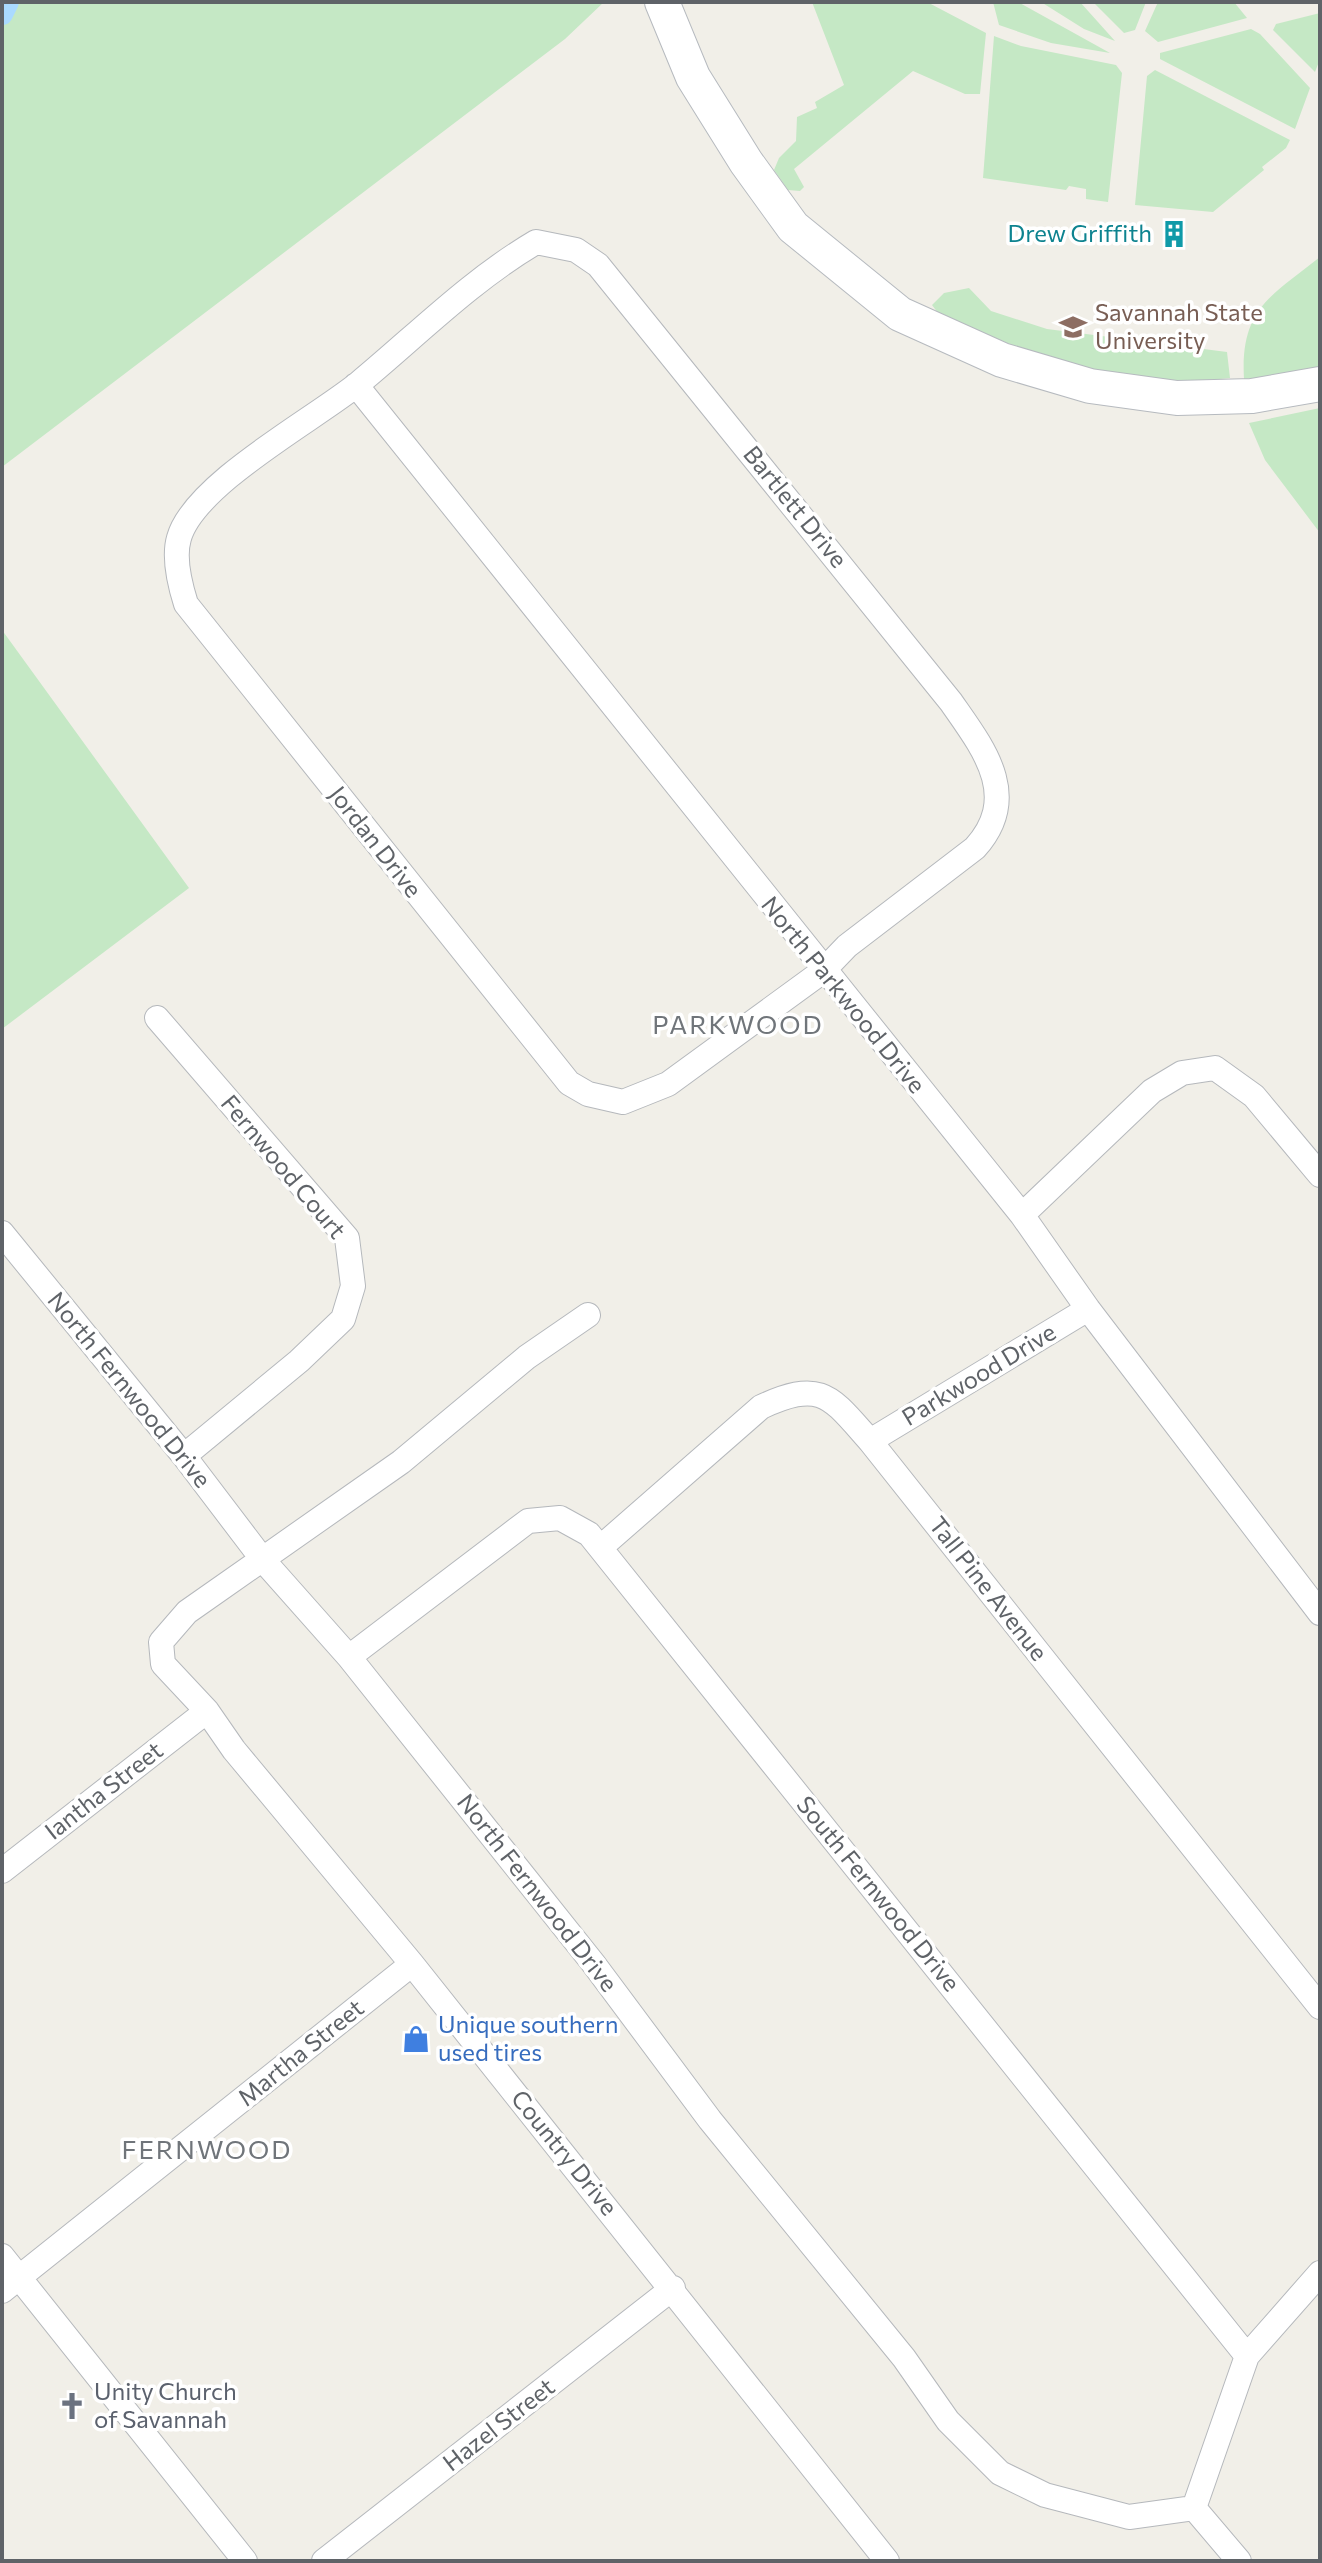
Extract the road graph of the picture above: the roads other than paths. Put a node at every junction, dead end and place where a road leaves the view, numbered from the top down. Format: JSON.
{"nodes":[{"id":1,"x":662,"y":2,"type":"edge"},
{"id":2,"x":1320,"y":384,"type":"edge"},
{"id":3,"x":356,"y":385,"type":"junction"},
{"id":4,"x":823,"y":971,"type":"junction"},
{"id":5,"x":157,"y":1018,"type":"dead end"},
{"id":6,"x":1320,"y":1175,"type":"edge"},
{"id":7,"x":1022,"y":1215,"type":"junction"},
{"id":8,"x":2,"y":1233,"type":"edge"},
{"id":9,"x":1088,"y":1309,"type":"junction"},
{"id":10,"x":588,"y":1315,"type":"dead end"},
{"id":11,"x":870,"y":1441,"type":"junction"},
{"id":12,"x":184,"y":1456,"type":"junction"},
{"id":13,"x":601,"y":1547,"type":"junction"},
{"id":14,"x":263,"y":1560,"type":"junction"},
{"id":15,"x":1320,"y":1613,"type":"edge"},
{"id":16,"x":349,"y":1657,"type":"junction"},
{"id":17,"x":207,"y":1711,"type":"junction"},
{"id":18,"x":2,"y":1871,"type":"edge"},
{"id":19,"x":412,"y":1964,"type":"junction"},
{"id":20,"x":1320,"y":2007,"type":"edge"},
{"id":21,"x":2,"y":2256,"type":"edge"},
{"id":22,"x":1320,"y":2273,"type":"edge"},
{"id":23,"x":10,"y":2284,"type":"edge"},
{"id":24,"x":673,"y":2288,"type":"junction"},
{"id":25,"x":1247,"y":2356,"type":"junction"},
{"id":26,"x":1194,"y":2508,"type":"junction"},
{"id":27,"x":245,"y":2561,"type":"edge"},
{"id":28,"x":324,"y":2561,"type":"edge"},
{"id":29,"x":887,"y":2561,"type":"edge"},
{"id":30,"x":1239,"y":2561,"type":"edge"}],
"edges":[{"from":1,"to":2,"type":"street"},
{"from":3,"to":4,"type":"street","name":"North Parkwood Drive"},
{"from":3,"to":4,"type":"street","name":"Jordan Drive"},
{"from":3,"to":4,"type":"street","name":"Bartlett Drive"},
{"from":4,"to":7,"type":"street","name":"North Parkwood Drive"},
{"from":5,"to":12,"type":"street","name":"Fernwood Court"},
{"from":6,"to":7,"type":"street"},
{"from":7,"to":9,"type":"street","name":"North Parkwood Drive"},
{"from":8,"to":12,"type":"street","name":"North Fernwood Drive"},
{"from":9,"to":11,"type":"street","name":"Parkwood Drive"},
{"from":9,"to":15,"type":"street","name":"North Parkwood Drive"},
{"from":10,"to":14,"type":"street","name":"Country Drive"},
{"from":11,"to":13,"type":"street","name":"Tall Pine Avenue"},
{"from":11,"to":20,"type":"street","name":"Tall Pine Avenue"},
{"from":12,"to":14,"type":"street","name":"North Fernwood Drive"},
{"from":13,"to":16,"type":"street","name":"South Fernwood Drive"},
{"from":13,"to":25,"type":"street","name":"South Fernwood Drive"},
{"from":14,"to":16,"type":"street","name":"North Fernwood Drive"},
{"from":14,"to":17,"type":"street","name":"Country Drive"},
{"from":16,"to":26,"type":"street","name":"North Fernwood Drive"},
{"from":17,"to":18,"type":"street","name":"Iantha Street"},
{"from":17,"to":19,"type":"street","name":"Country Drive"},
{"from":19,"to":23,"type":"street","name":"Martha Street"},
{"from":19,"to":24,"type":"street","name":"Country Drive"},
{"from":21,"to":23,"type":"street"},
{"from":22,"to":25,"type":"street"},
{"from":23,"to":27,"type":"street"},
{"from":24,"to":28,"type":"street","name":"Hazel Street"},
{"from":24,"to":29,"type":"street","name":"Country Drive"},
{"from":25,"to":26,"type":"street"},
{"from":26,"to":30,"type":"street"}]}
